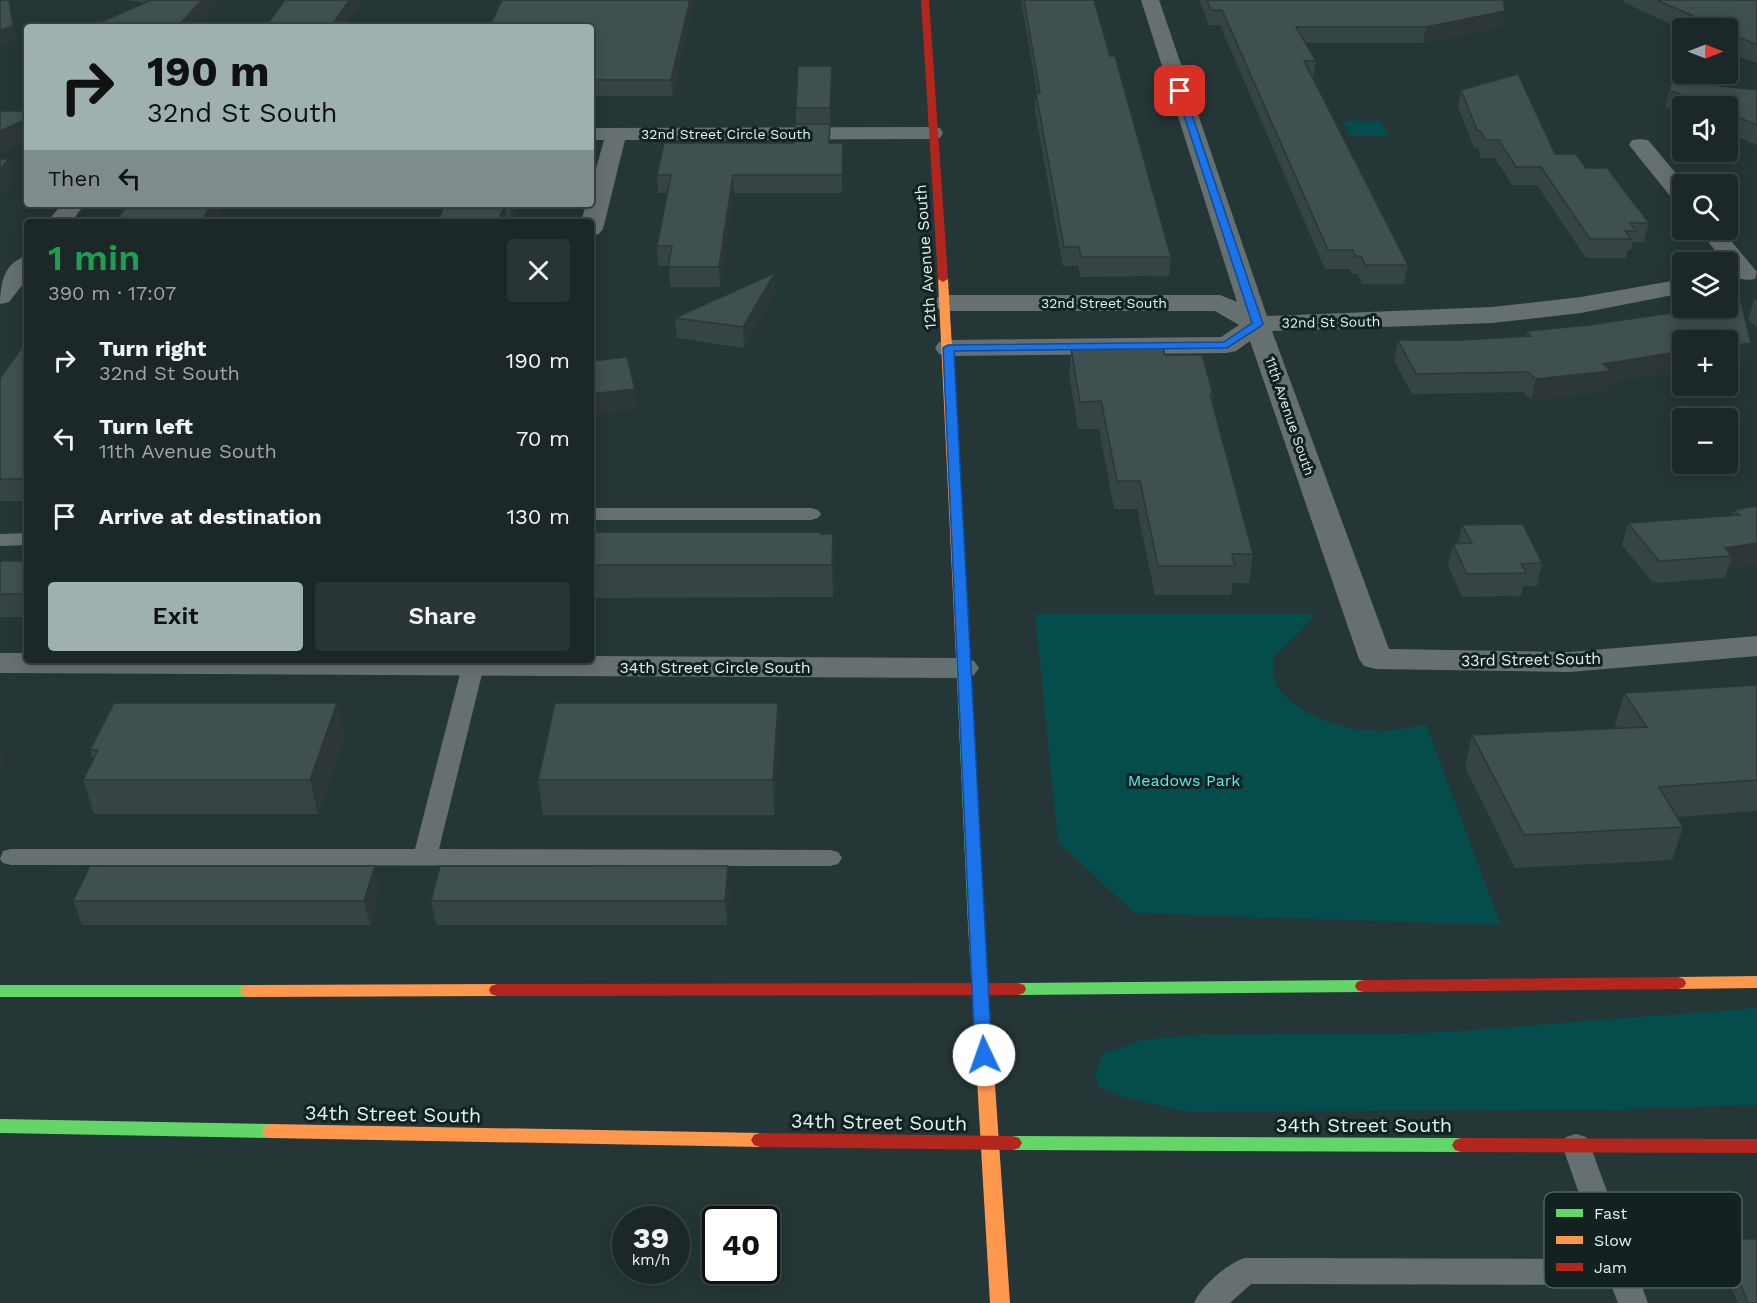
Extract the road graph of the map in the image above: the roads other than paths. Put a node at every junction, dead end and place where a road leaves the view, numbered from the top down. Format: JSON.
{"nodes":[{"id":1,"x":925,"y":0,"type":"edge"},
{"id":2,"x":1150,"y":0,"type":"edge"},
{"id":3,"x":932,"y":133,"type":"junction"},
{"id":4,"x":594,"y":134,"type":"edge"},
{"id":5,"x":616,"y":134,"type":"junction"},
{"id":6,"x":1640,"y":145,"type":"dead end"},
{"id":7,"x":1672,"y":184,"type":"edge"},
{"id":8,"x":72,"y":207,"type":"edge"},
{"id":9,"x":62,"y":219,"type":"edge"},
{"id":10,"x":594,"y":219,"type":"edge"},
{"id":11,"x":1718,"y":240,"type":"edge"},
{"id":12,"x":24,"y":267,"type":"edge"},
{"id":13,"x":1744,"y":274,"type":"edge"},
{"id":14,"x":1672,"y":288,"type":"edge"},
{"id":15,"x":0,"y":297,"type":"edge"},
{"id":16,"x":945,"y":303,"type":"junction"},
{"id":17,"x":1257,"y":324,"type":"junction"},
{"id":18,"x":948,"y":348,"type":"junction"},
{"id":19,"x":594,"y":514,"type":"edge"},
{"id":20,"x":810,"y":514,"type":"dead end"},
{"id":21,"x":24,"y":539,"type":"edge"},
{"id":22,"x":0,"y":540,"type":"edge"},
{"id":23,"x":1757,"y":646,"type":"edge"},
{"id":24,"x":1376,"y":659,"type":"joint"},
{"id":25,"x":24,"y":662,"type":"edge"},
{"id":26,"x":0,"y":663,"type":"edge"},
{"id":27,"x":306,"y":663,"type":"edge"},
{"id":28,"x":490,"y":664,"type":"edge"},
{"id":29,"x":962,"y":668,"type":"junction"},
{"id":30,"x":11,"y":857,"type":"dead end"},
{"id":31,"x":425,"y":858,"type":"junction"},
{"id":32,"x":830,"y":858,"type":"dead end"},
{"id":33,"x":1757,"y":982,"type":"edge"},
{"id":34,"x":980,"y":990,"type":"junction"},
{"id":35,"x":0,"y":991,"type":"edge"},
{"id":36,"x":0,"y":1126,"type":"edge"},
{"id":37,"x":988,"y":1143,"type":"junction"},
{"id":38,"x":1576,"y":1145,"type":"junction"},
{"id":39,"x":1757,"y":1146,"type":"edge"},
{"id":40,"x":1593,"y":1192,"type":"edge"},
{"id":41,"x":1544,"y":1272,"type":"edge"},
{"id":42,"x":1628,"y":1288,"type":"edge"},
{"id":43,"x":1000,"y":1303,"type":"edge"},
{"id":44,"x":1209,"y":1303,"type":"edge"},
{"id":45,"x":1633,"y":1303,"type":"edge"}],
"edges":[{"from":1,"to":3,"type":"main road","name":"12th Avenue South"},
{"from":2,"to":17,"type":"street","name":"11th Avenue South"},
{"from":3,"to":5,"type":"street","name":"32nd Street Circle South"},
{"from":3,"to":16,"type":"main road","name":"12th Avenue South"},
{"from":4,"to":5,"type":"street","name":"32nd Street Circle South"},
{"from":5,"to":10,"type":"street"},
{"from":6,"to":7,"type":"street"},
{"from":8,"to":9,"type":"street"},
{"from":11,"to":13,"type":"street"},
{"from":12,"to":15,"type":"street"},
{"from":14,"to":17,"type":"street","name":"32nd St South"},
{"from":16,"to":17,"type":"street","name":"32nd Street South"},
{"from":16,"to":18,"type":"main road","name":"12th Avenue South"},
{"from":17,"to":18,"type":"street","name":"32nd St South"},
{"from":17,"to":24,"type":"street","name":"11th Avenue South"},
{"from":18,"to":29,"type":"main road","name":"12th Avenue South"},
{"from":19,"to":20,"type":"lane"},
{"from":21,"to":22,"type":"lane"},
{"from":23,"to":24,"type":"street","name":"33rd Street South"},
{"from":25,"to":26,"type":"street","name":"34th Street Circle South"},
{"from":27,"to":28,"type":"street","name":"34th Street Circle South"},
{"from":28,"to":29,"type":"street","name":"34th Street Circle South"},
{"from":28,"to":31,"type":"lane"},
{"from":29,"to":34,"type":"main road","name":"12th Avenue South"},
{"from":30,"to":31,"type":"lane"},
{"from":31,"to":32,"type":"lane"},
{"from":33,"to":34,"type":"main road"},
{"from":34,"to":35,"type":"main road"},
{"from":34,"to":37,"type":"main road","name":"12th Avenue South"},
{"from":36,"to":37,"type":"main road","name":"34th Street South"},
{"from":37,"to":38,"type":"main road","name":"34th Street South"},
{"from":37,"to":43,"type":"main road","name":"12th Avenue South"},
{"from":38,"to":39,"type":"main road","name":"34th Street South"},
{"from":38,"to":40,"type":"lane"},
{"from":41,"to":44,"type":"lane"},
{"from":42,"to":45,"type":"lane"}]}
